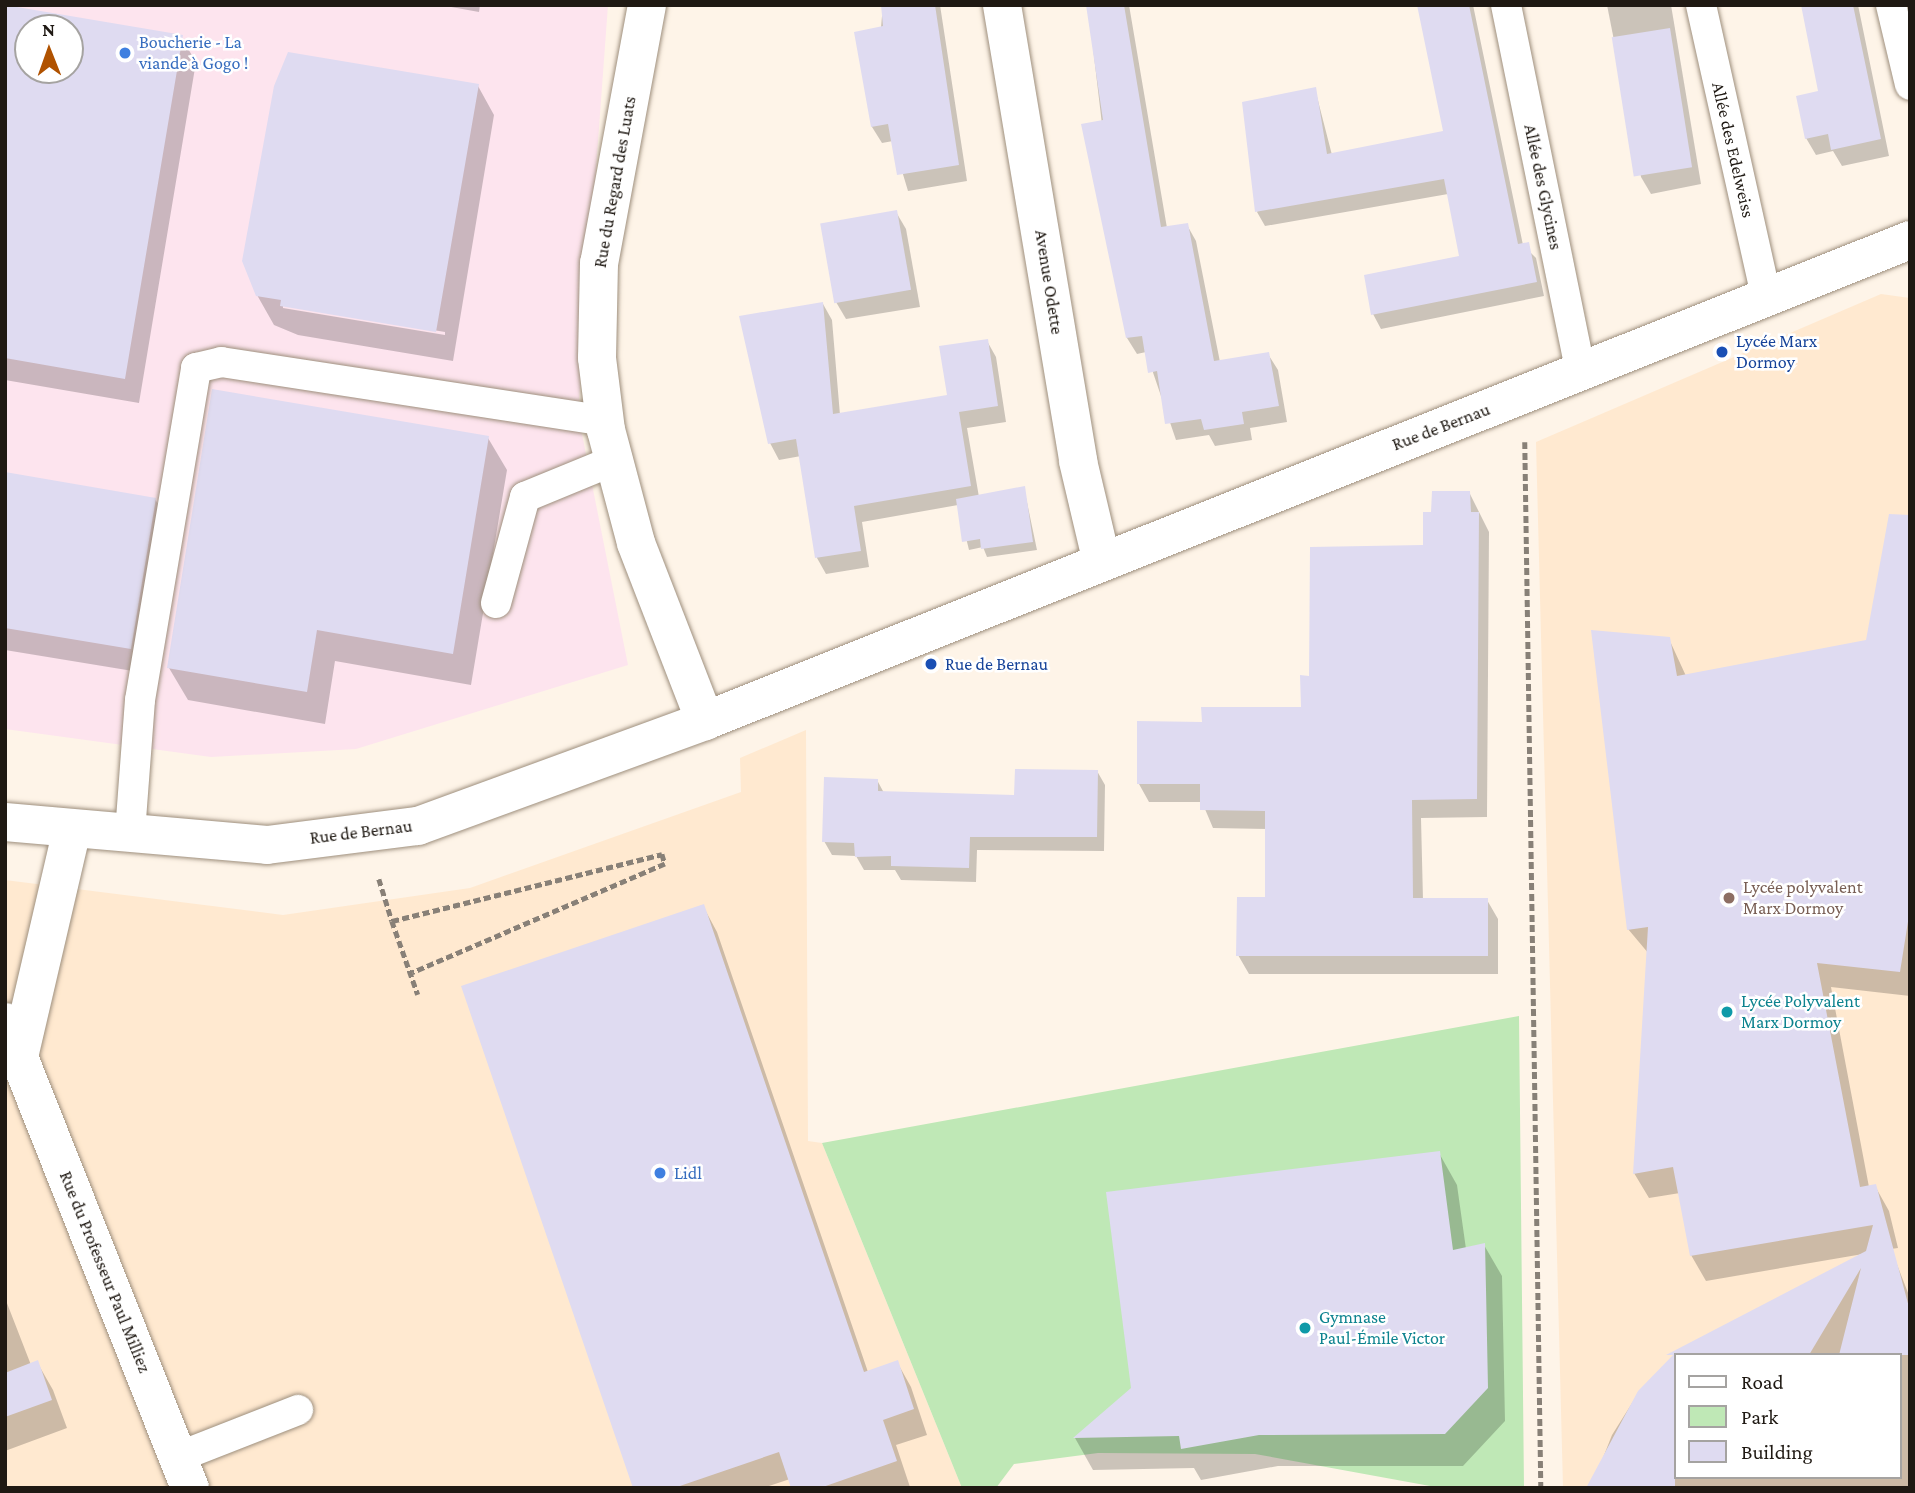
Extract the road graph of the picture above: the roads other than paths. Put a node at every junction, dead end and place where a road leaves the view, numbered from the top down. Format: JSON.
{"nodes":[{"id":1,"x":647,"y":5,"type":"edge"},
{"id":2,"x":1003,"y":5,"type":"edge"},
{"id":3,"x":1506,"y":5,"type":"edge"},
{"id":4,"x":1701,"y":5,"type":"edge"},
{"id":5,"x":1891,"y":5,"type":"edge"},
{"id":6,"x":1910,"y":85,"type":"edge"},
{"id":7,"x":1910,"y":240,"type":"edge"},
{"id":8,"x":1766,"y":295,"type":"junction"},
{"id":9,"x":1580,"y":369,"type":"junction"},
{"id":10,"x":606,"y":421,"type":"junction"},
{"id":11,"x":615,"y":460,"type":"junction"},
{"id":12,"x":1101,"y":558,"type":"junction"},
{"id":13,"x":496,"y":603,"type":"dead end"},
{"id":14,"x":705,"y":721,"type":"junction"},
{"id":15,"x":5,"y":822,"type":"edge"},
{"id":16,"x":72,"y":829,"type":"junction"},
{"id":17,"x":130,"y":833,"type":"junction"},
{"id":18,"x":12,"y":1040,"type":"edge"},
{"id":19,"x":298,"y":1410,"type":"dead end"},
{"id":20,"x":184,"y":1472,"type":"edge"}],
"edges":[{"from":1,"to":10,"type":"street","name":"Rue du Regard des Luats"},
{"from":2,"to":12,"type":"street","name":"Avenue Odette"},
{"from":3,"to":9,"type":"lane","name":"Allée des Glycines"},
{"from":4,"to":8,"type":"lane","name":"Allée des Edelweiss"},
{"from":5,"to":6,"type":"lane"},
{"from":7,"to":8,"type":"street","name":"Rue de Bernau"},
{"from":8,"to":9,"type":"street","name":"Rue de Bernau"},
{"from":9,"to":12,"type":"street","name":"Rue de Bernau"},
{"from":10,"to":11,"type":"street","name":"Rue du Regard des Luats"},
{"from":10,"to":17,"type":"lane"},
{"from":11,"to":13,"type":"lane"},
{"from":11,"to":14,"type":"street","name":"Rue du Regard des Luats"},
{"from":12,"to":14,"type":"street","name":"Rue de Bernau"},
{"from":14,"to":17,"type":"street","name":"Rue de Bernau"},
{"from":15,"to":16,"type":"street","name":"Rue de Bernau"},
{"from":16,"to":17,"type":"street","name":"Rue de Bernau"},
{"from":16,"to":18,"type":"street","name":"Rue du Professeur Paul Milliez"},
{"from":18,"to":20,"type":"street","name":"Rue du Professeur Paul Milliez"},
{"from":19,"to":20,"type":"lane"}]}
